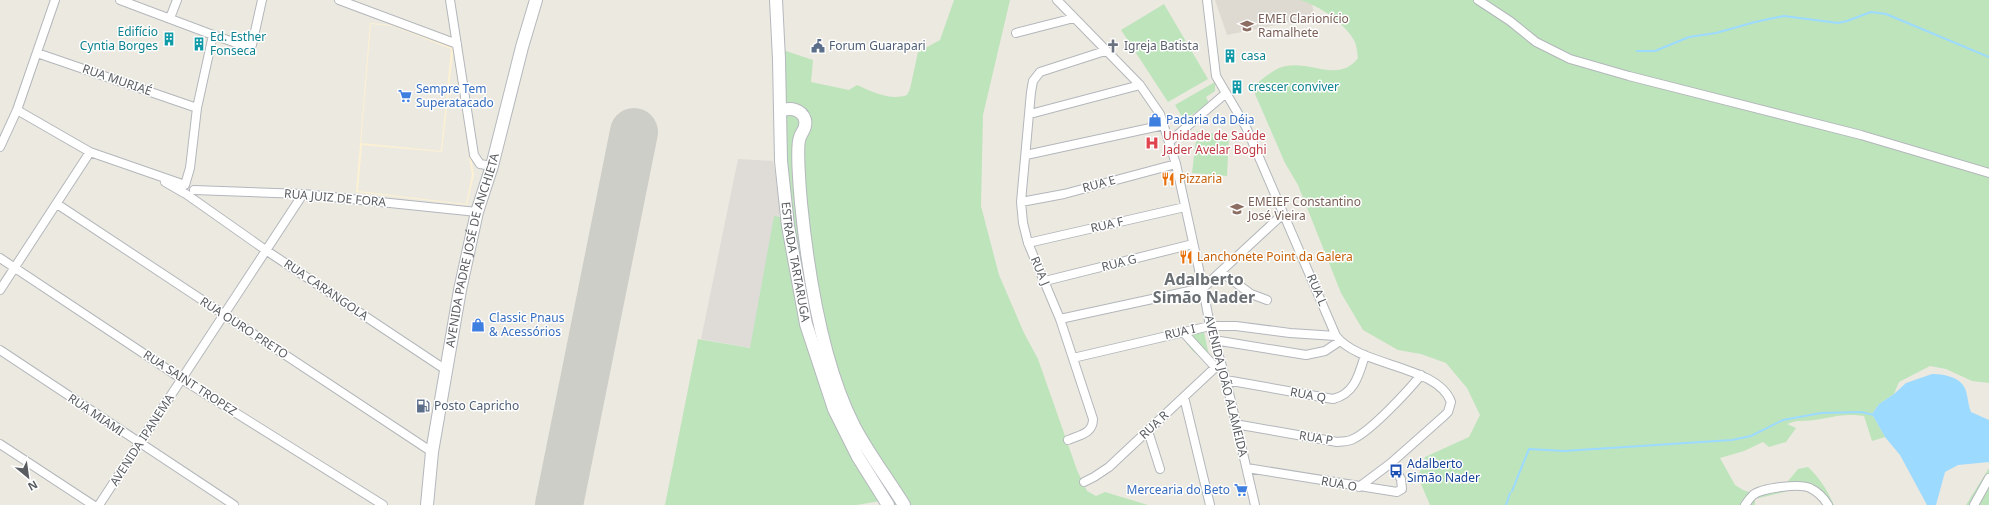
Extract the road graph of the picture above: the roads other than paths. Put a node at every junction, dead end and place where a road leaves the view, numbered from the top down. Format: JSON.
{"nodes":[{"id":1,"x":55,"y":0,"type":"edge"},
{"id":2,"x":120,"y":0,"type":"edge"},
{"id":3,"x":177,"y":0,"type":"edge"},
{"id":4,"x":262,"y":0,"type":"edge"},
{"id":5,"x":339,"y":0,"type":"edge"},
{"id":6,"x":450,"y":0,"type":"edge"},
{"id":7,"x":528,"y":0,"type":"edge"},
{"id":8,"x":536,"y":0,"type":"edge"},
{"id":9,"x":776,"y":0,"type":"edge"},
{"id":10,"x":1056,"y":0,"type":"edge"},
{"id":11,"x":1207,"y":0,"type":"edge"},
{"id":12,"x":1478,"y":0,"type":"edge"},
{"id":13,"x":170,"y":18,"type":"junction"},
{"id":14,"x":531,"y":18,"type":"junction"},
{"id":15,"x":1074,"y":18,"type":"junction"},
{"id":16,"x":1016,"y":33,"type":"dead end"},
{"id":17,"x":213,"y":35,"type":"junction"},
{"id":18,"x":457,"y":44,"type":"junction"},
{"id":19,"x":1105,"y":50,"type":"junction"},
{"id":20,"x":37,"y":53,"type":"junction"},
{"id":21,"x":1140,"y":85,"type":"junction"},
{"id":22,"x":1225,"y":94,"type":"junction"},
{"id":23,"x":197,"y":108,"type":"junction"},
{"id":24,"x":17,"y":110,"type":"junction"},
{"id":25,"x":781,"y":111,"type":"junction"},
{"id":26,"x":1030,"y":114,"type":"junction"},
{"id":27,"x":1164,"y":125,"type":"junction"},
{"id":28,"x":1169,"y":142,"type":"junction"},
{"id":29,"x":0,"y":147,"type":"edge"},
{"id":30,"x":90,"y":152,"type":"junction"},
{"id":31,"x":1026,"y":155,"type":"junction"},
{"id":32,"x":1176,"y":164,"type":"junction"},
{"id":33,"x":492,"y":166,"type":"junction"},
{"id":34,"x":1989,"y":173,"type":"edge"},
{"id":35,"x":189,"y":190,"type":"junction"},
{"id":36,"x":303,"y":194,"type":"junction"},
{"id":37,"x":1022,"y":202,"type":"junction"},
{"id":38,"x":57,"y":204,"type":"junction"},
{"id":39,"x":1185,"y":207,"type":"junction"},
{"id":40,"x":477,"y":212,"type":"junction"},
{"id":41,"x":1283,"y":214,"type":"junction"},
{"id":42,"x":1028,"y":243,"type":"junction"},
{"id":43,"x":1193,"y":244,"type":"junction"},
{"id":44,"x":267,"y":250,"type":"junction"},
{"id":45,"x":0,"y":258,"type":"edge"},
{"id":46,"x":15,"y":267,"type":"junction"},
{"id":47,"x":1221,"y":272,"type":"junction"},
{"id":48,"x":1045,"y":281,"type":"junction"},
{"id":49,"x":1203,"y":288,"type":"junction"},
{"id":50,"x":0,"y":290,"type":"edge"},
{"id":51,"x":1267,"y":300,"type":"dead end"},
{"id":52,"x":224,"y":315,"type":"junction"},
{"id":53,"x":1060,"y":319,"type":"junction"},
{"id":54,"x":1210,"y":326,"type":"junction"},
{"id":55,"x":1183,"y":332,"type":"junction"},
{"id":56,"x":1338,"y":338,"type":"junction"},
{"id":57,"x":1214,"y":340,"type":"junction"},
{"id":58,"x":0,"y":350,"type":"edge"},
{"id":59,"x":1365,"y":355,"type":"junction"},
{"id":60,"x":1073,"y":358,"type":"junction"},
{"id":61,"x":1218,"y":365,"type":"junction"},
{"id":62,"x":446,"y":370,"type":"junction"},
{"id":63,"x":1421,"y":375,"type":"junction"},
{"id":64,"x":182,"y":378,"type":"junction"},
{"id":65,"x":1226,"y":380,"type":"junction"},
{"id":66,"x":1184,"y":397,"type":"junction"},
{"id":67,"x":1235,"y":424,"type":"junction"},
{"id":68,"x":1148,"y":431,"type":"junction"},
{"id":69,"x":1068,"y":440,"type":"dead end"},
{"id":70,"x":0,"y":444,"type":"edge"},
{"id":71,"x":139,"y":444,"type":"junction"},
{"id":72,"x":432,"y":452,"type":"junction"},
{"id":73,"x":1391,"y":463,"type":"junction"},
{"id":74,"x":1247,"y":468,"type":"junction"},
{"id":75,"x":1160,"y":469,"type":"dead end"},
{"id":76,"x":1989,"y":479,"type":"edge"},
{"id":77,"x":1084,"y":482,"type":"dead end"},
{"id":78,"x":1359,"y":487,"type":"junction"},
{"id":79,"x":93,"y":505,"type":"edge"},
{"id":80,"x":99,"y":505,"type":"edge"},
{"id":81,"x":234,"y":505,"type":"edge"},
{"id":82,"x":383,"y":505,"type":"edge"},
{"id":83,"x":427,"y":505,"type":"edge"},
{"id":84,"x":888,"y":505,"type":"edge"},
{"id":85,"x":904,"y":505,"type":"edge"},
{"id":86,"x":1210,"y":505,"type":"edge"},
{"id":87,"x":1255,"y":505,"type":"edge"},
{"id":88,"x":1745,"y":505,"type":"edge"},
{"id":89,"x":1828,"y":505,"type":"edge"},
{"id":90,"x":1974,"y":505,"type":"edge"}],
"edges":[{"from":1,"to":20,"type":"street"},
{"from":2,"to":13,"type":"street"},
{"from":3,"to":13,"type":"street"},
{"from":4,"to":17,"type":"street"},
{"from":5,"to":18,"type":"street"},
{"from":6,"to":18,"type":"street"},
{"from":7,"to":14,"type":"street"},
{"from":8,"to":14,"type":"street","name":"AVENIDA PADRE JOSÉ DE ANCHIETA"},
{"from":9,"to":25,"type":"street","name":"ESTRADA TARTARUGA"},
{"from":10,"to":15,"type":"street","name":"AVENIDA JOÃO ALAMEIDA"},
{"from":11,"to":22,"type":"street","name":"RUA L"},
{"from":12,"to":34,"type":"street"},
{"from":13,"to":17,"type":"street"},
{"from":14,"to":33,"type":"street","name":"AVENIDA PADRE JOSÉ DE ANCHIETA"},
{"from":15,"to":16,"type":"street"},
{"from":15,"to":19,"type":"street","name":"AVENIDA JOÃO ALAMEIDA"},
{"from":17,"to":23,"type":"street"},
{"from":18,"to":33,"type":"street"},
{"from":19,"to":21,"type":"street","name":"AVENIDA JOÃO ALAMEIDA"},
{"from":19,"to":26,"type":"street","name":"RUA J"},
{"from":20,"to":23,"type":"street","name":"RUA MURIAÉ"},
{"from":20,"to":24,"type":"street"},
{"from":21,"to":26,"type":"street"},
{"from":21,"to":27,"type":"street","name":"AVENIDA JOÃO ALAMEIDA"},
{"from":22,"to":28,"type":"street"},
{"from":22,"to":41,"type":"street","name":"RUA L"},
{"from":23,"to":35,"type":"street"},
{"from":24,"to":29,"type":"street"},
{"from":24,"to":30,"type":"street","name":"RUA CARANGOLA"},
{"from":25,"to":84,"type":"street","name":"ESTRADA TARTARUGA"},
{"from":25,"to":85,"type":"street","name":"ESTRADA TARTARUGA"},
{"from":26,"to":31,"type":"street","name":"RUA J"},
{"from":27,"to":28,"type":"street","name":"AVENIDA JOÃO ALAMEIDA"},
{"from":27,"to":31,"type":"street"},
{"from":28,"to":32,"type":"street","name":"AVENIDA JOÃO ALAMEIDA"},
{"from":30,"to":35,"type":"street","name":"RUA CARANGOLA"},
{"from":30,"to":38,"type":"street"},
{"from":31,"to":37,"type":"street","name":"RUA J"},
{"from":32,"to":37,"type":"street","name":"RUA E"},
{"from":32,"to":39,"type":"street","name":"AVENIDA JOÃO ALAMEIDA"},
{"from":33,"to":40,"type":"street","name":"AVENIDA PADRE JOSÉ DE ANCHIETA"},
{"from":35,"to":36,"type":"street","name":"RUA JUIZ DE FORA"},
{"from":35,"to":44,"type":"street","name":"RUA CARANGOLA"},
{"from":36,"to":40,"type":"street","name":"RUA JUIZ DE FORA"},
{"from":36,"to":44,"type":"street","name":"AVENIDA IPANEMA"},
{"from":37,"to":42,"type":"street","name":"RUA J"},
{"from":38,"to":46,"type":"street"},
{"from":38,"to":52,"type":"street","name":"RUA OURO PRETO"},
{"from":39,"to":42,"type":"street","name":"RUA F"},
{"from":39,"to":43,"type":"street","name":"AVENIDA JOÃO ALAMEIDA"},
{"from":40,"to":62,"type":"street","name":"AVENIDA PADRE JOSÉ DE ANCHIETA"},
{"from":41,"to":47,"type":"street"},
{"from":41,"to":56,"type":"street","name":"RUA L"},
{"from":42,"to":48,"type":"street","name":"RUA J"},
{"from":43,"to":48,"type":"street","name":"RUA G"},
{"from":43,"to":49,"type":"street","name":"AVENIDA JOÃO ALAMEIDA"},
{"from":44,"to":52,"type":"street","name":"AVENIDA IPANEMA"},
{"from":44,"to":62,"type":"street","name":"RUA CARANGOLA"},
{"from":45,"to":46,"type":"street","name":"RUA SAINT TROPEZ"},
{"from":46,"to":50,"type":"street"},
{"from":46,"to":64,"type":"street","name":"RUA SAINT TROPEZ"},
{"from":47,"to":49,"type":"street"},
{"from":47,"to":51,"type":"street"},
{"from":48,"to":53,"type":"street","name":"RUA J"},
{"from":49,"to":53,"type":"street"},
{"from":49,"to":54,"type":"street","name":"AVENIDA JOÃO ALAMEIDA"},
{"from":52,"to":64,"type":"street","name":"AVENIDA IPANEMA"},
{"from":52,"to":72,"type":"street","name":"RUA OURO PRETO"},
{"from":53,"to":60,"type":"street","name":"RUA J"},
{"from":54,"to":55,"type":"street","name":"RUA I"},
{"from":54,"to":56,"type":"street","name":"RUA I"},
{"from":54,"to":57,"type":"street","name":"AVENIDA JOÃO ALAMEIDA"},
{"from":55,"to":60,"type":"street","name":"RUA I"},
{"from":55,"to":61,"type":"street"},
{"from":56,"to":57,"type":"street"},
{"from":56,"to":59,"type":"street"},
{"from":57,"to":61,"type":"street","name":"AVENIDA JOÃO ALAMEIDA"},
{"from":58,"to":71,"type":"street","name":"RUA MIAMI"},
{"from":59,"to":63,"type":"street"},
{"from":59,"to":65,"type":"street","name":"RUA Q"},
{"from":60,"to":69,"type":"street","name":"RUA J"},
{"from":61,"to":65,"type":"street","name":"AVENIDA JOÃO ALAMEIDA"},
{"from":61,"to":66,"type":"street","name":"RUA R"},
{"from":62,"to":72,"type":"street","name":"AVENIDA PADRE JOSÉ DE ANCHIETA"},
{"from":63,"to":67,"type":"street","name":"RUA P"},
{"from":63,"to":73,"type":"street"},
{"from":64,"to":71,"type":"street","name":"AVENIDA IPANEMA"},
{"from":64,"to":82,"type":"street","name":"RUA SAINT TROPEZ"},
{"from":65,"to":67,"type":"street","name":"AVENIDA JOÃO ALAMEIDA"},
{"from":66,"to":68,"type":"street","name":"RUA R"},
{"from":66,"to":86,"type":"street"},
{"from":67,"to":74,"type":"street","name":"AVENIDA JOÃO ALAMEIDA"},
{"from":68,"to":75,"type":"street"},
{"from":68,"to":77,"type":"street","name":"RUA R"},
{"from":70,"to":79,"type":"street"},
{"from":71,"to":80,"type":"street","name":"AVENIDA IPANEMA"},
{"from":71,"to":81,"type":"street","name":"RUA MIAMI"},
{"from":72,"to":83,"type":"street","name":"AVENIDA PADRE JOSÉ DE ANCHIETA"},
{"from":73,"to":78,"type":"street"},
{"from":73,"to":78,"type":"street","name":"RUA O"},
{"from":74,"to":78,"type":"street","name":"RUA O"},
{"from":74,"to":87,"type":"street","name":"AVENIDA JOÃO ALAMEIDA"},
{"from":76,"to":90,"type":"street"},
{"from":88,"to":89,"type":"street"}]}
